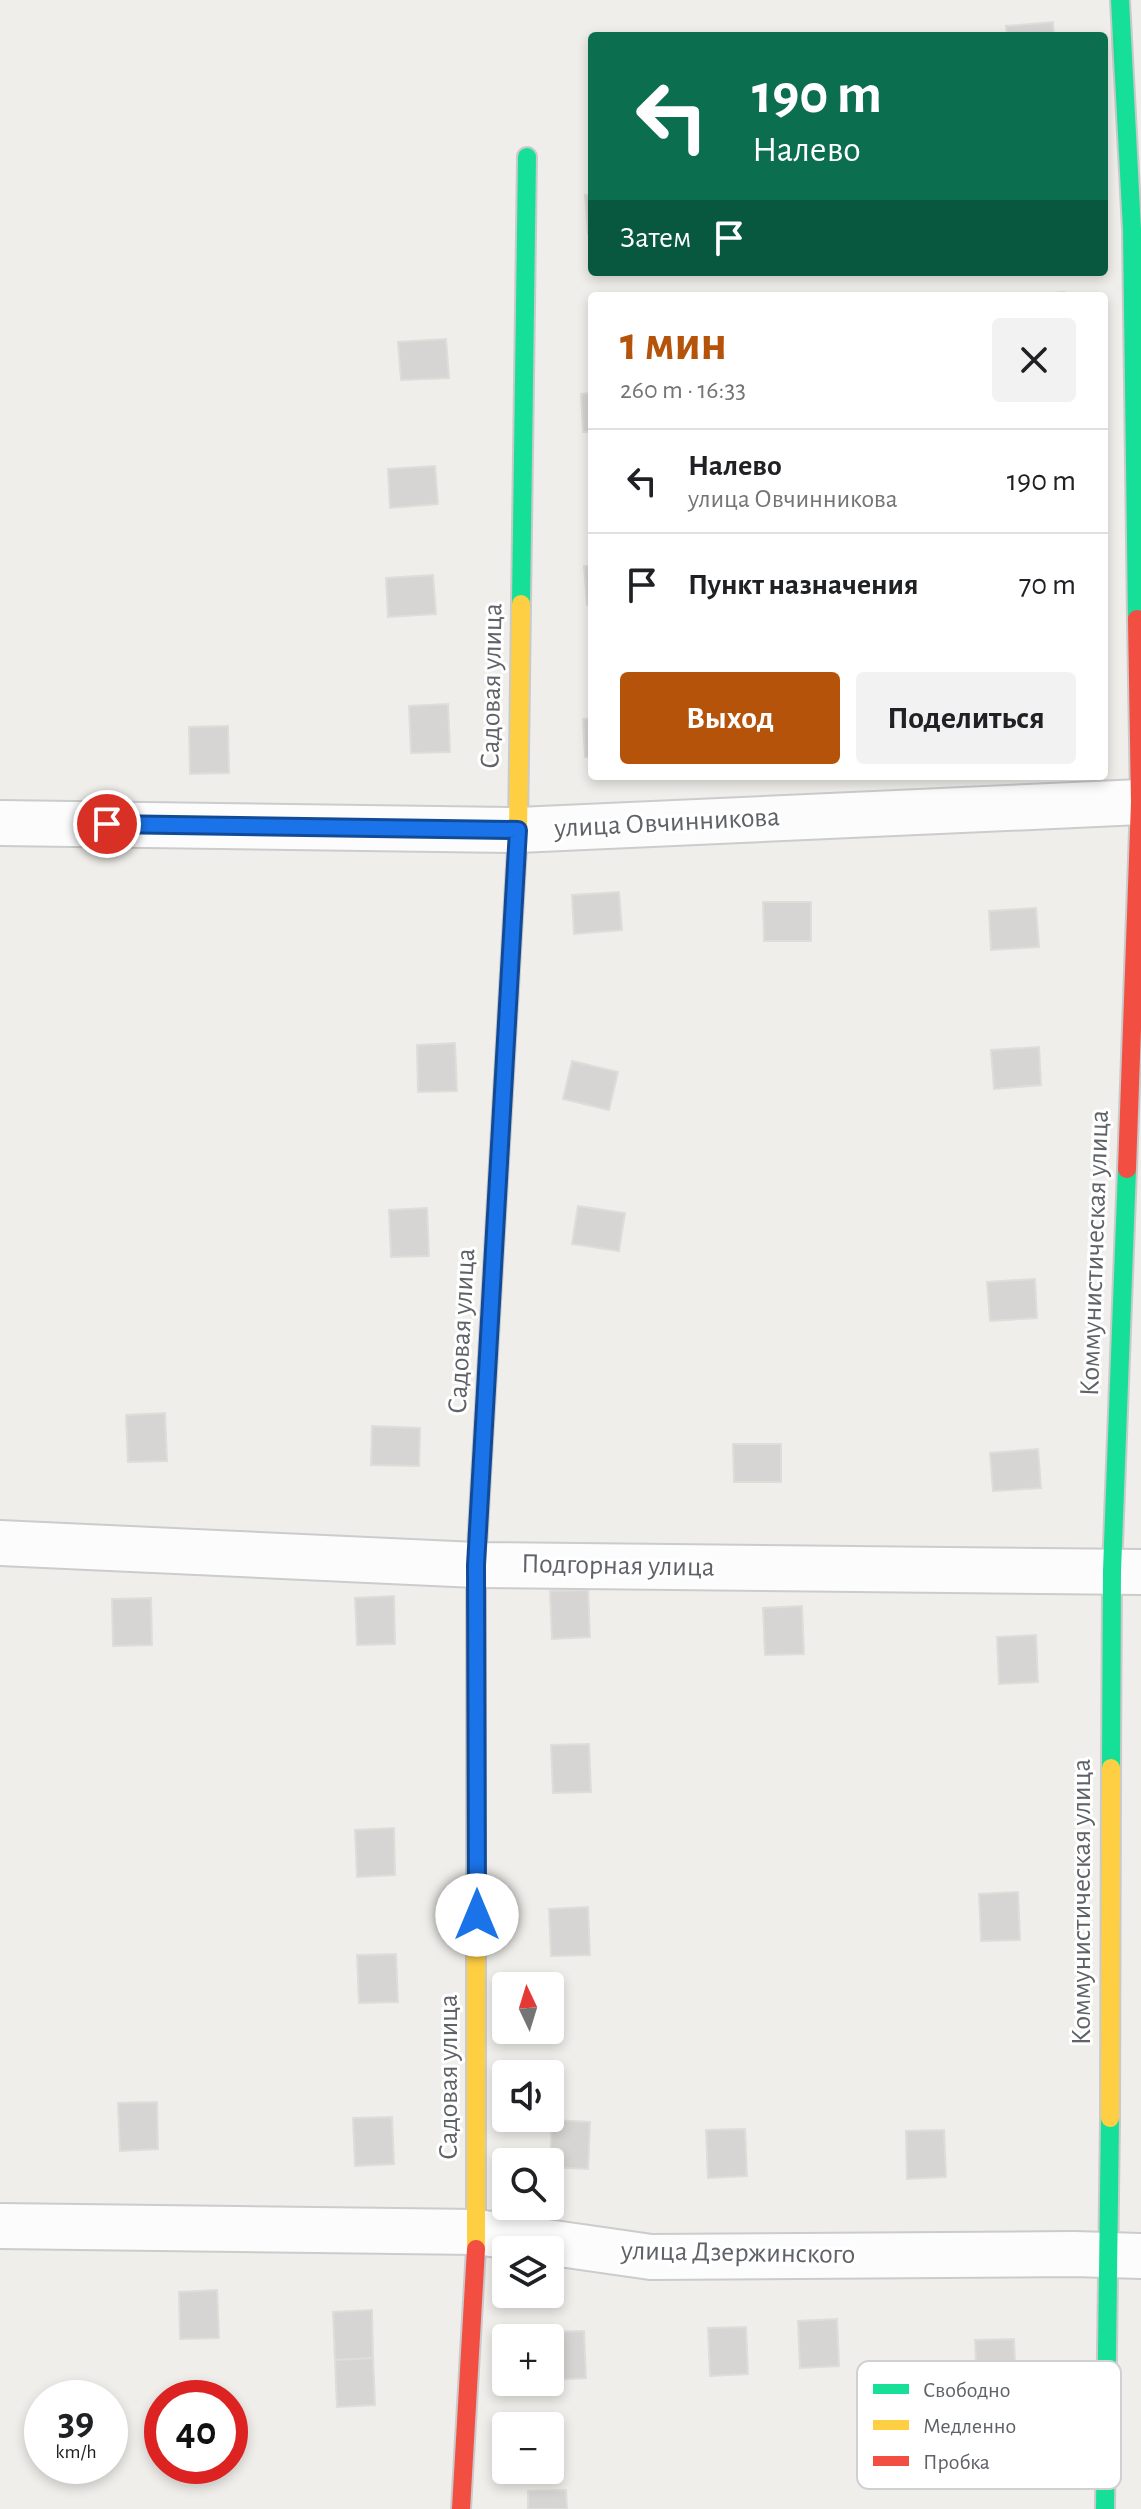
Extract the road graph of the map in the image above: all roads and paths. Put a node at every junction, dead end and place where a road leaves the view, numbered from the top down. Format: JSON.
{"nodes":[{"id":1,"x":1120,"y":0,"type":"edge"},
{"id":2,"x":527,"y":157,"type":"dead end"},
{"id":3,"x":1140,"y":802,"type":"edge"},
{"id":4,"x":0,"y":823,"type":"edge"},
{"id":5,"x":518,"y":830,"type":"junction"},
{"id":6,"x":0,"y":1543,"type":"edge"},
{"id":7,"x":476,"y":1565,"type":"junction"},
{"id":8,"x":1126,"y":1572,"type":"edge"},
{"id":9,"x":0,"y":2226,"type":"edge"},
{"id":10,"x":477,"y":2232,"type":"junction"},
{"id":11,"x":1125,"y":2256,"type":"edge"},
{"id":12,"x":1117,"y":2361,"type":"edge"},
{"id":13,"x":1107,"y":2489,"type":"edge"},
{"id":14,"x":461,"y":2509,"type":"edge"},
{"id":15,"x":1105,"y":2509,"type":"edge"}],
"edges":[{"from":1,"to":3,"type":"street","name":"Коммунистическая улица"},
{"from":2,"to":5,"type":"street","name":"Садовая улица"},
{"from":3,"to":5,"type":"street","name":"улица Овчинникова"},
{"from":3,"to":8,"type":"street","name":"Коммунистическая улица"},
{"from":4,"to":5,"type":"street","name":"улица Овчинникова"},
{"from":5,"to":7,"type":"street","name":"Садовая улица"},
{"from":6,"to":7,"type":"street","name":"Подгорная улица"},
{"from":7,"to":8,"type":"street","name":"Подгорная улица"},
{"from":7,"to":10,"type":"street","name":"Садовая улица"},
{"from":8,"to":11,"type":"street","name":"Коммунистическая улица"},
{"from":9,"to":10,"type":"street","name":"улица Дзержинского"},
{"from":10,"to":11,"type":"street","name":"улица Дзержинского"},
{"from":10,"to":14,"type":"street","name":"Садовая улица"},
{"from":11,"to":12,"type":"street","name":"Коммунистическая улица"},
{"from":13,"to":15,"type":"street","name":"Коммунистическая улица"}]}
